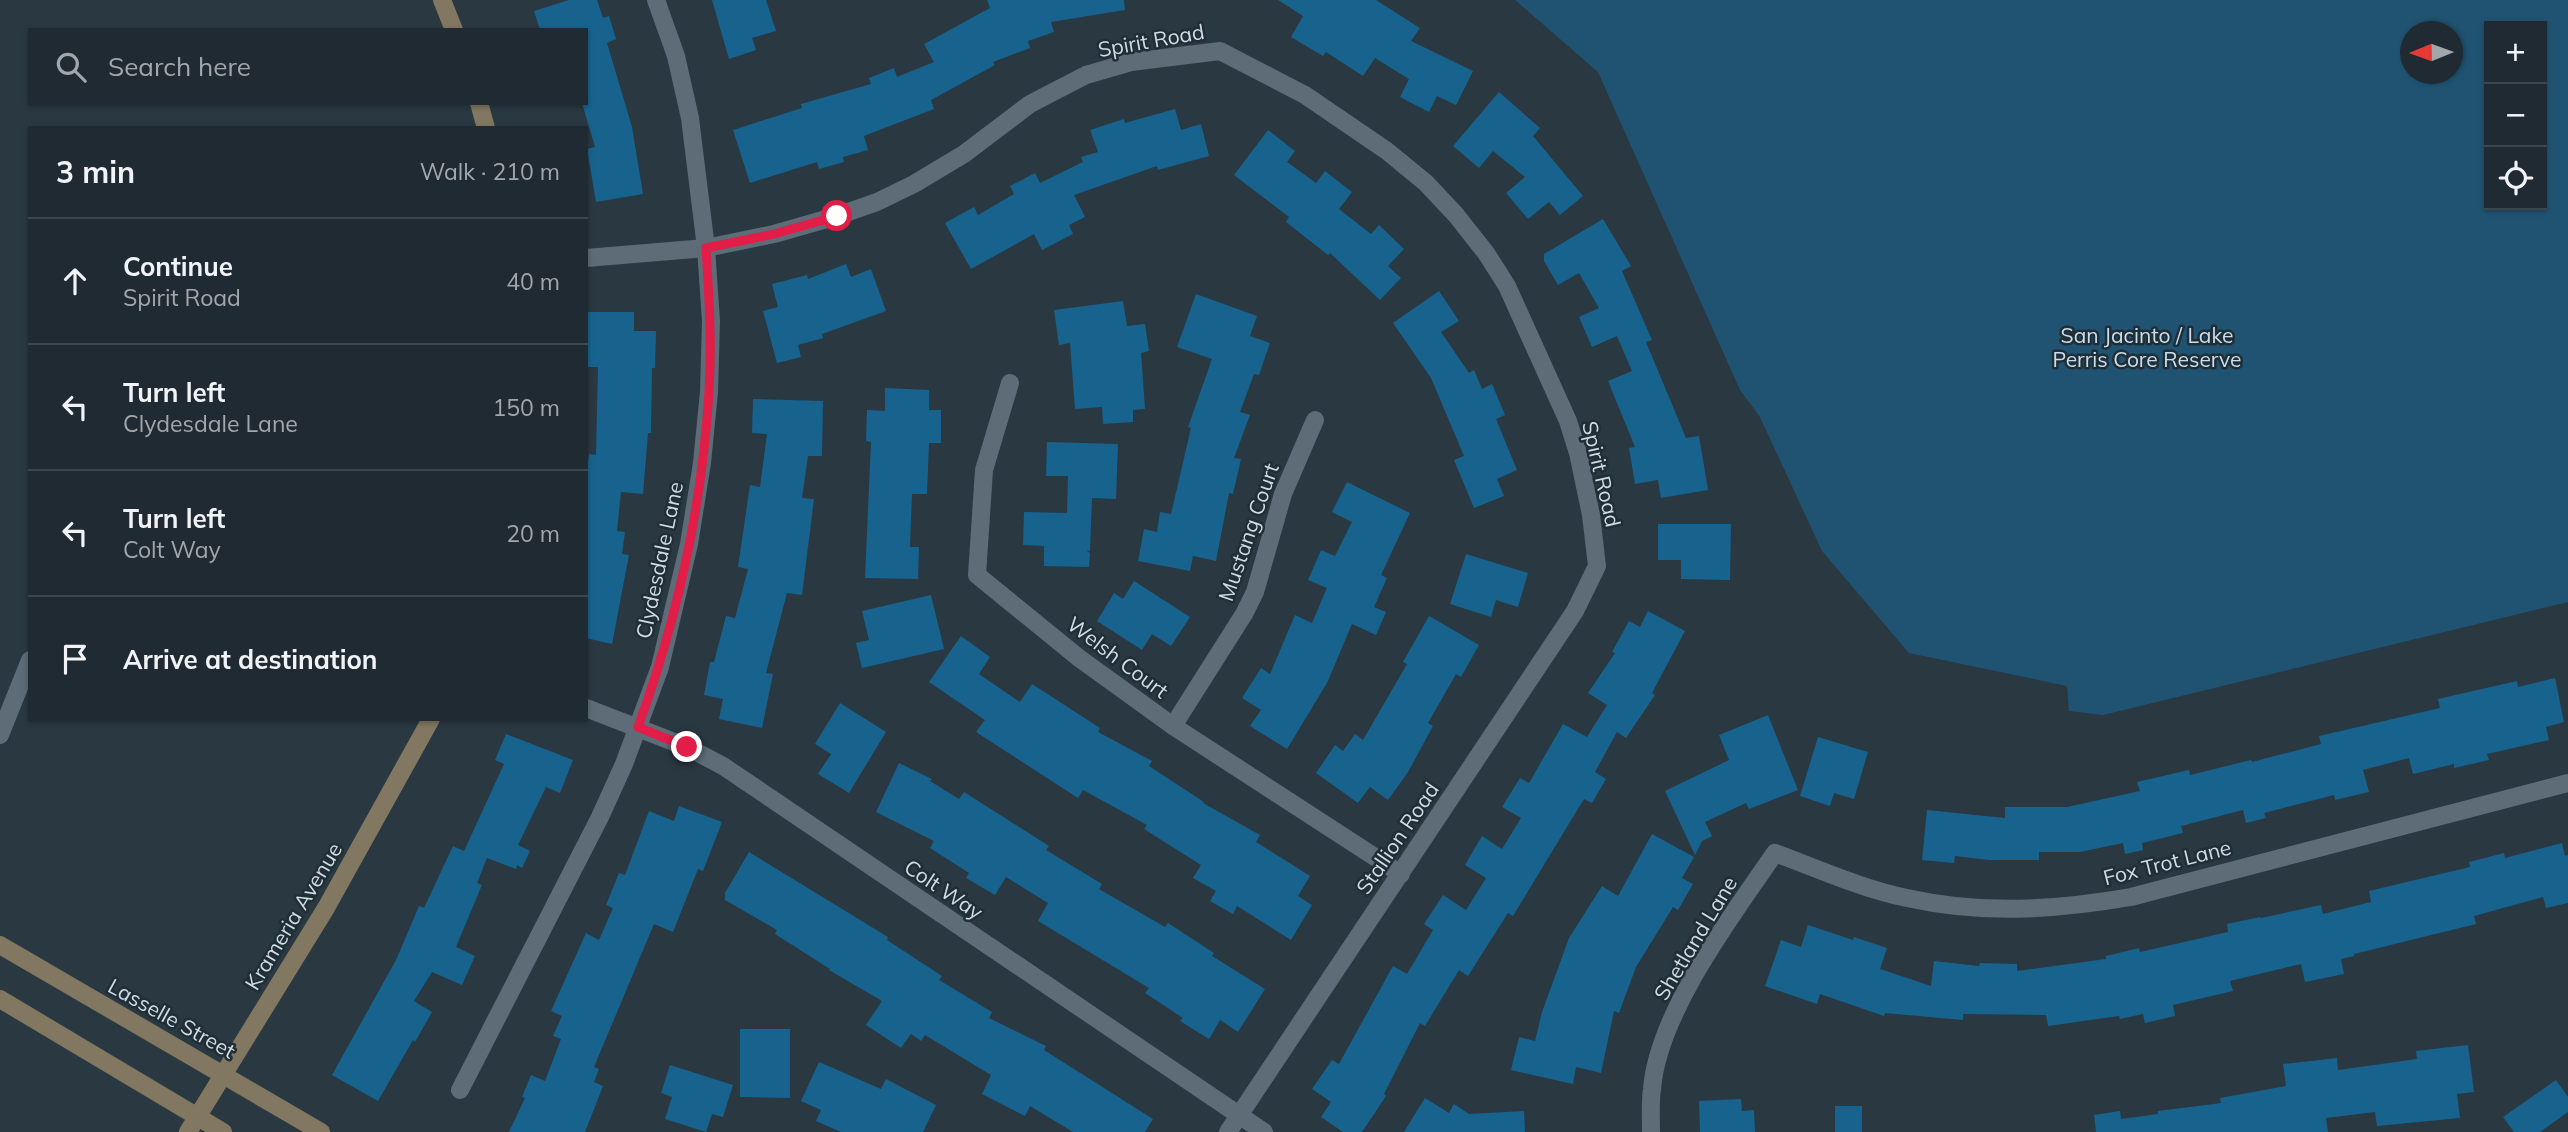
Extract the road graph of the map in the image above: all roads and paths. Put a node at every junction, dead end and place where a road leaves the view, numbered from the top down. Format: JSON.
{"nodes":[{"id":1,"x":442,"y":0,"type":"edge"},
{"id":2,"x":656,"y":0,"type":"edge"},
{"id":3,"x":453,"y":28,"type":"edge"},
{"id":4,"x":480,"y":105,"type":"edge"},
{"id":5,"x":485,"y":126,"type":"edge"},
{"id":6,"x":706,"y":248,"type":"junction"},
{"id":7,"x":588,"y":258,"type":"edge"},
{"id":8,"x":1010,"y":383,"type":"dead end"},
{"id":9,"x":1315,"y":420,"type":"dead end"},
{"id":10,"x":1597,"y":566,"type":"joint"},
{"id":11,"x":28,"y":665,"type":"edge"},
{"id":12,"x":588,"y":709,"type":"edge"},
{"id":13,"x":430,"y":721,"type":"edge"},
{"id":14,"x":1173,"y":726,"type":"junction"},
{"id":15,"x":638,"y":727,"type":"junction"},
{"id":16,"x":0,"y":735,"type":"edge"},
{"id":17,"x":2568,"y":783,"type":"edge"},
{"id":18,"x":1775,"y":853,"type":"joint"},
{"id":19,"x":1401,"y":874,"type":"junction"},
{"id":20,"x":0,"y":945,"type":"edge"},
{"id":21,"x":0,"y":999,"type":"edge"},
{"id":22,"x":224,"y":1073,"type":"junction"},
{"id":23,"x":460,"y":1090,"type":"dead end"},
{"id":24,"x":1240,"y":1116,"type":"junction"},
{"id":25,"x":193,"y":1125,"type":"edge"},
{"id":26,"x":223,"y":1132,"type":"edge"},
{"id":27,"x":321,"y":1132,"type":"edge"},
{"id":28,"x":1228,"y":1132,"type":"edge"},
{"id":29,"x":1264,"y":1132,"type":"edge"},
{"id":30,"x":1651,"y":1132,"type":"edge"}],
"edges":[{"from":1,"to":3,"type":"main road"},
{"from":2,"to":6,"type":"street","name":"Clydesdale Lane"},
{"from":4,"to":5,"type":"main road"},
{"from":6,"to":7,"type":"street","name":"Spirit Road"},
{"from":6,"to":10,"type":"street","name":"Spirit Road"},
{"from":6,"to":15,"type":"street","name":"Clydesdale Lane"},
{"from":8,"to":14,"type":"street","name":"Welsh Court"},
{"from":9,"to":14,"type":"street","name":"Mustang Court"},
{"from":10,"to":19,"type":"street","name":"Stallion Road"},
{"from":11,"to":16,"type":"street"},
{"from":12,"to":15,"type":"street","name":"Colt Way"},
{"from":13,"to":22,"type":"main road","name":"Krameria Avenue"},
{"from":14,"to":19,"type":"street","name":"Welsh Court"},
{"from":15,"to":23,"type":"street","name":"Clydesdale Lane"},
{"from":15,"to":24,"type":"street","name":"Colt Way"},
{"from":17,"to":18,"type":"street","name":"Fox Trot Lane"},
{"from":18,"to":30,"type":"street","name":"Shetland Lane"},
{"from":19,"to":24,"type":"street","name":"Stallion Road"},
{"from":20,"to":22,"type":"main road","name":"Lasselle Street"},
{"from":21,"to":25,"type":"main road"},
{"from":22,"to":25,"type":"main road","name":"Krameria Avenue"},
{"from":22,"to":27,"type":"main road","name":"Lasselle Street"},
{"from":24,"to":28,"type":"street","name":"Stallion Road"},
{"from":24,"to":29,"type":"street","name":"Colt Way"},
{"from":25,"to":26,"type":"main road"}]}
